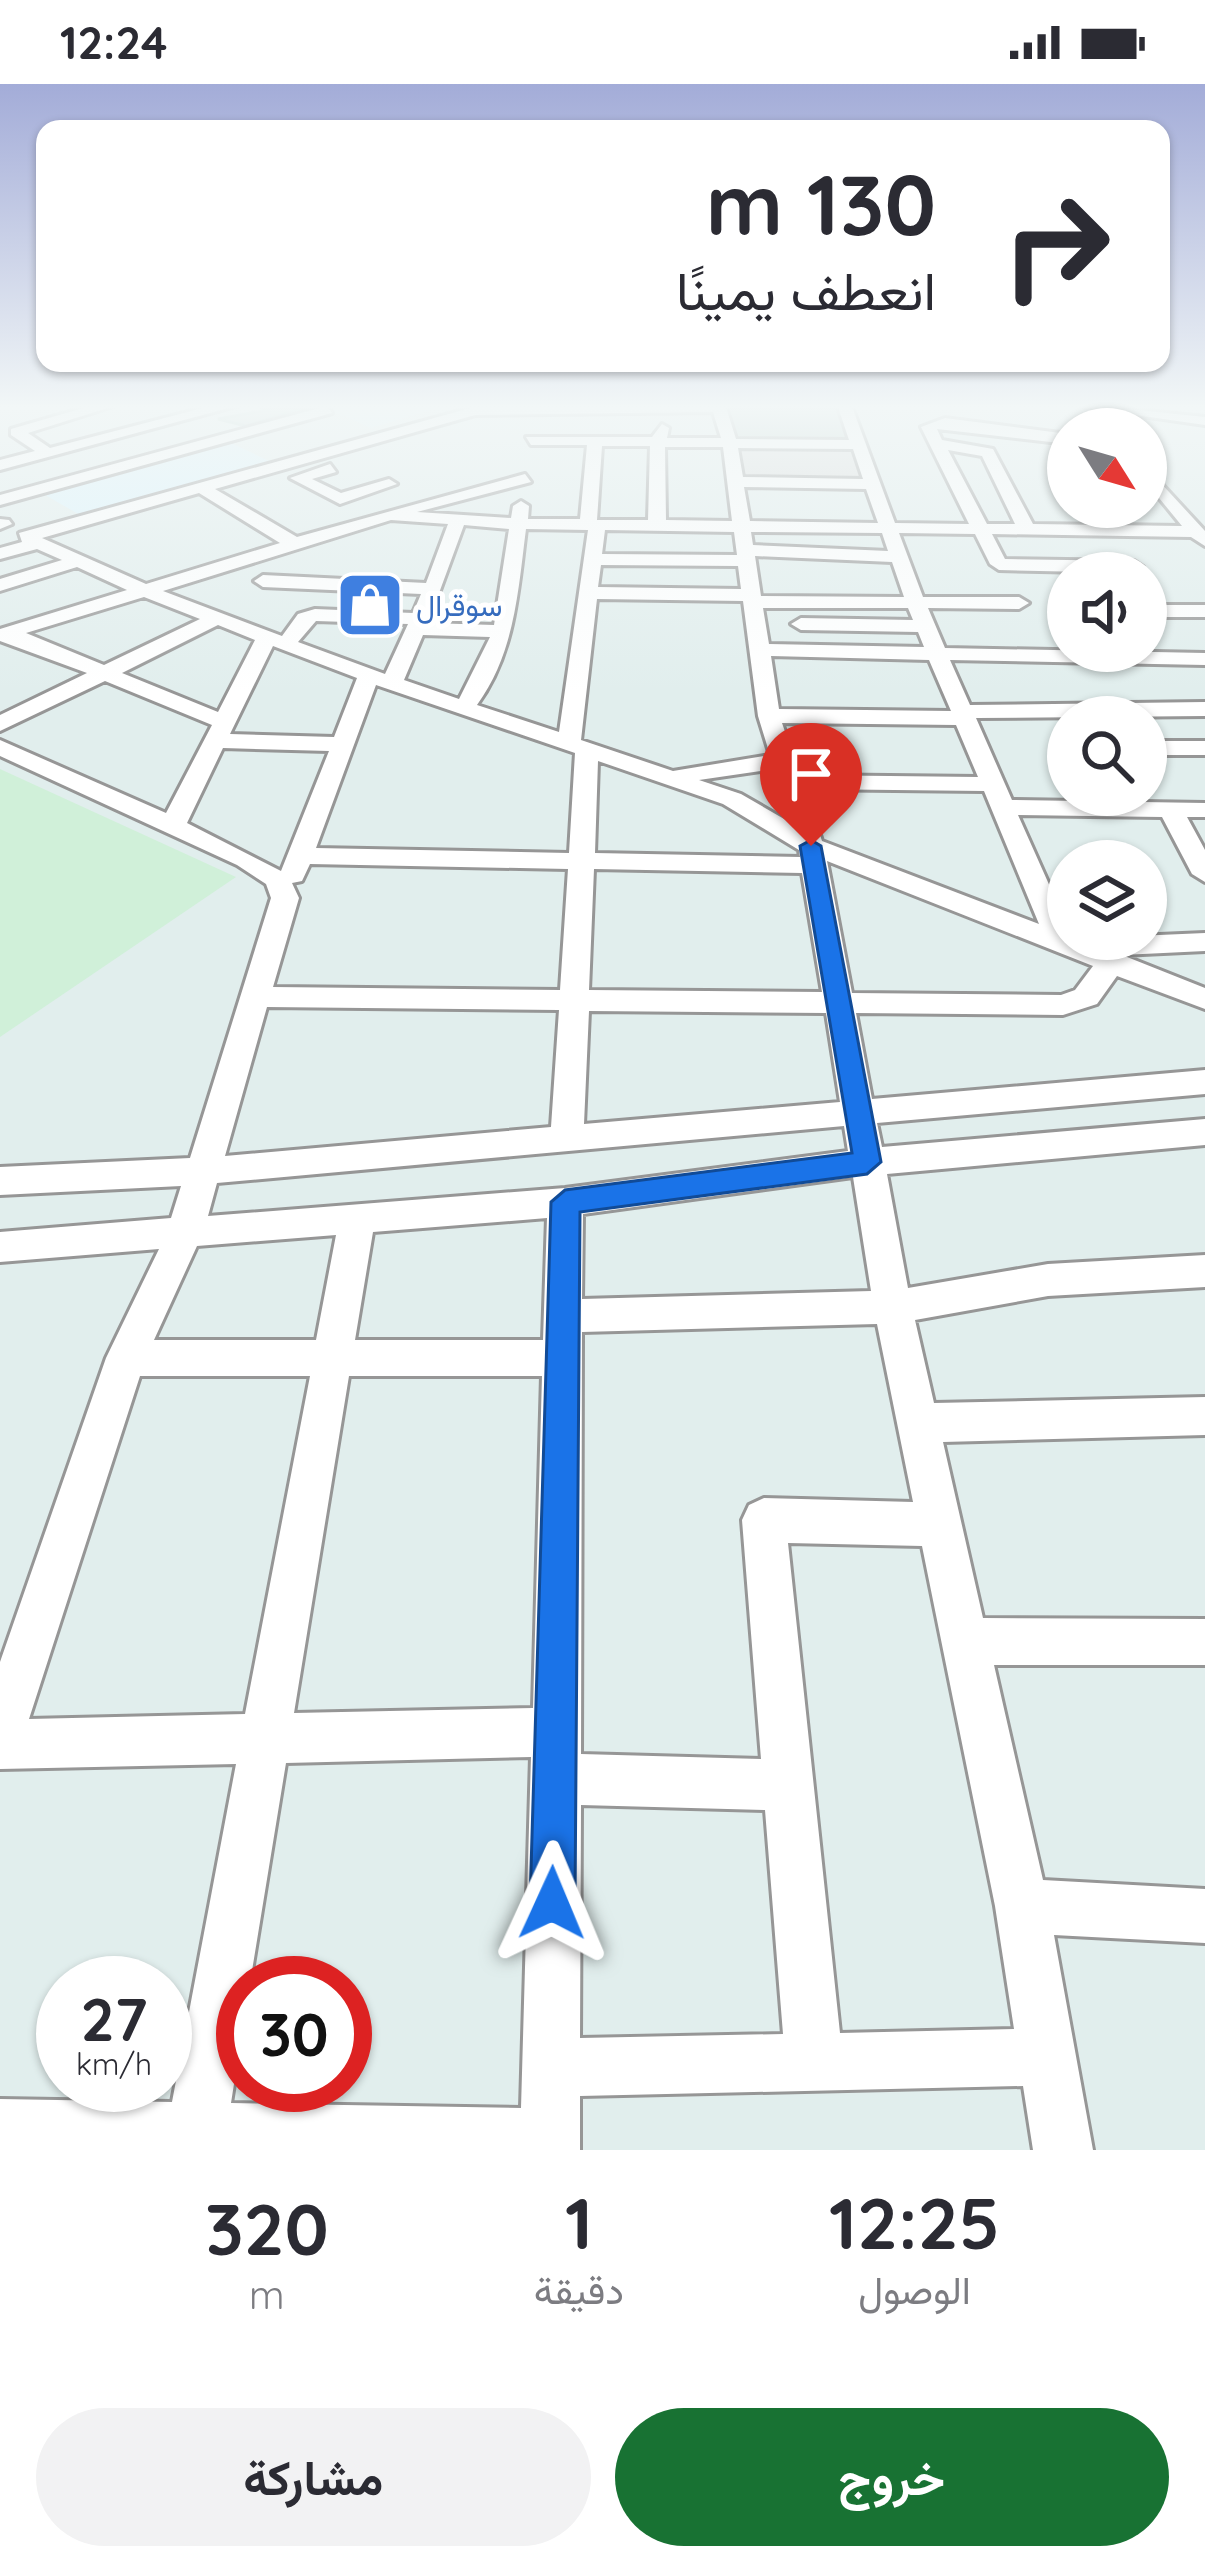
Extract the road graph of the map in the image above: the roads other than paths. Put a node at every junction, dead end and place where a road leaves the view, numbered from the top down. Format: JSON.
{"nodes":[{"id":1,"x":195,"y":500,"type":"edge"},
{"id":2,"x":216,"y":500,"type":"edge"},
{"id":3,"x":422,"y":500,"type":"edge"},
{"id":4,"x":438,"y":500,"type":"edge"},
{"id":5,"x":522,"y":500,"type":"edge"},
{"id":6,"x":594,"y":500,"type":"edge"},
{"id":7,"x":658,"y":500,"type":"edge"},
{"id":8,"x":738,"y":500,"type":"edge"},
{"id":9,"x":878,"y":500,"type":"edge"},
{"id":10,"x":966,"y":500,"type":"edge"},
{"id":11,"x":1012,"y":500,"type":"edge"},
{"id":12,"x":1170,"y":500,"type":"edge"},
{"id":13,"x":427,"y":503,"type":"junction"},
{"id":14,"x":183,"y":514,"type":"dead end"},
{"id":15,"x":392,"y":515,"type":"junction"},
{"id":16,"x":457,"y":522,"type":"junction"},
{"id":17,"x":1,"y":523,"type":"edge"},
{"id":18,"x":518,"y":524,"type":"junction"},
{"id":19,"x":593,"y":525,"type":"junction"},
{"id":20,"x":657,"y":526,"type":"junction"},
{"id":21,"x":888,"y":529,"type":"junction"},
{"id":22,"x":982,"y":530,"type":"junction"},
{"id":23,"x":1027,"y":530,"type":"junction"},
{"id":24,"x":1113,"y":530,"type":"junction"},
{"id":25,"x":1200,"y":536,"type":"edge"},
{"id":26,"x":36,"y":544,"type":"junction"},
{"id":27,"x":744,"y":546,"type":"junction"},
{"id":28,"x":289,"y":548,"type":"junction"},
{"id":29,"x":1126,"y":552,"type":"edge"},
{"id":30,"x":0,"y":554,"type":"edge"},
{"id":31,"x":898,"y":556,"type":"junction"},
{"id":32,"x":594,"y":559,"type":"junction"},
{"id":33,"x":75,"y":562,"type":"junction"},
{"id":34,"x":1000,"y":564,"type":"junction"},
{"id":35,"x":1047,"y":567,"type":"edge"},
{"id":36,"x":0,"y":585,"type":"edge"},
{"id":37,"x":433,"y":589,"type":"junction"},
{"id":38,"x":146,"y":591,"type":"junction"},
{"id":39,"x":592,"y":593,"type":"junction"},
{"id":40,"x":915,"y":602,"type":"junction"},
{"id":41,"x":241,"y":605,"type":"junction"},
{"id":42,"x":753,"y":607,"type":"junction"},
{"id":43,"x":1167,"y":611,"type":"edge"},
{"id":44,"x":1205,"y":611,"type":"edge"},
{"id":45,"x":417,"y":624,"type":"junction"},
{"id":46,"x":925,"y":626,"type":"junction"},
{"id":47,"x":503,"y":631,"type":"junction"},
{"id":48,"x":1031,"y":631,"type":"junction"},
{"id":49,"x":3,"y":634,"type":"edge"},
{"id":50,"x":1047,"y":634,"type":"edge"},
{"id":51,"x":277,"y":641,"type":"junction"},
{"id":52,"x":757,"y":650,"type":"junction"},
{"id":53,"x":938,"y":657,"type":"junction"},
{"id":54,"x":1167,"y":657,"type":"edge"},
{"id":55,"x":1204,"y":660,"type":"edge"},
{"id":56,"x":106,"y":673,"type":"junction"},
{"id":57,"x":381,"y":679,"type":"junction"},
{"id":58,"x":464,"y":707,"type":"junction"},
{"id":59,"x":1205,"y":709,"type":"edge"},
{"id":60,"x":1167,"y":711,"type":"edge"},
{"id":61,"x":1047,"y":714,"type":"edge"},
{"id":62,"x":964,"y":715,"type":"junction"},
{"id":63,"x":769,"y":716,"type":"junction"},
{"id":64,"x":0,"y":724,"type":"edge"},
{"id":65,"x":220,"y":732,"type":"junction"},
{"id":66,"x":344,"y":744,"type":"junction"},
{"id":67,"x":578,"y":745,"type":"junction"},
{"id":68,"x":0,"y":747,"type":"edge"},
{"id":69,"x":1167,"y":748,"type":"edge"},
{"id":70,"x":1205,"y":748,"type":"edge"},
{"id":71,"x":784,"y":772,"type":"junction"},
{"id":72,"x":670,"y":776,"type":"junction"},
{"id":73,"x":999,"y":796,"type":"junction"},
{"id":74,"x":1047,"y":798,"type":"edge"},
{"id":75,"x":1167,"y":808,"type":"edge"},
{"id":76,"x":1170,"y":809,"type":"junction"},
{"id":77,"x":1205,"y":810,"type":"edge"},
{"id":78,"x":172,"y":827,"type":"junction"},
{"id":79,"x":301,"y":856,"type":"junction"},
{"id":80,"x":812,"y":856,"type":"junction"},
{"id":81,"x":580,"y":861,"type":"junction"},
{"id":82,"x":1205,"y":874,"type":"edge"},
{"id":83,"x":285,"y":898,"type":"junction"},
{"id":84,"x":1047,"y":900,"type":"edge"},
{"id":85,"x":1047,"y":938,"type":"edge"},
{"id":86,"x":1205,"y":942,"type":"edge"},
{"id":87,"x":1167,"y":943,"type":"edge"},
{"id":88,"x":1107,"y":960,"type":"edge"},
{"id":89,"x":1112,"y":962,"type":"junction"},
{"id":90,"x":255,"y":997,"type":"junction"},
{"id":91,"x":576,"y":999,"type":"junction"},
{"id":92,"x":1205,"y":999,"type":"edge"},
{"id":93,"x":837,"y":1000,"type":"junction"},
{"id":94,"x":1205,"y":1082,"type":"edge"},
{"id":95,"x":857,"y":1115,"type":"junction"},
{"id":96,"x":1205,"y":1132,"type":"edge"},
{"id":97,"x":567,"y":1140,"type":"junction"},
{"id":98,"x":867,"y":1162,"type":"junction"},
{"id":99,"x":202,"y":1171,"type":"junction"},
{"id":100,"x":0,"y":1181,"type":"edge"},
{"id":101,"x":565,"y":1202,"type":"junction"},
{"id":102,"x":357,"y":1220,"type":"junction"},
{"id":103,"x":184,"y":1235,"type":"junction"},
{"id":104,"x":0,"y":1247,"type":"edge"},
{"id":105,"x":1204,"y":1268,"type":"edge"},
{"id":106,"x":893,"y":1307,"type":"junction"},
{"id":107,"x":565,"y":1337,"type":"junction"},
{"id":108,"x":332,"y":1356,"type":"junction"},
{"id":109,"x":126,"y":1358,"type":"junction"},
{"id":110,"x":1205,"y":1416,"type":"edge"},
{"id":111,"x":920,"y":1423,"type":"junction"},
{"id":112,"x":943,"y":1525,"type":"junction"},
{"id":113,"x":969,"y":1641,"type":"junction"},
{"id":114,"x":1205,"y":1642,"type":"edge"},
{"id":115,"x":0,"y":1732,"type":"edge"},
{"id":116,"x":263,"y":1737,"type":"junction"},
{"id":117,"x":0,"y":1744,"type":"edge"},
{"id":118,"x":554,"y":1756,"type":"junction"},
{"id":119,"x":789,"y":1785,"type":"junction"},
{"id":120,"x":1022,"y":1906,"type":"junction"},
{"id":121,"x":1205,"y":1916,"type":"edge"},
{"id":122,"x":1047,"y":2056,"type":"junction"},
{"id":123,"x":814,"y":2062,"type":"junction"},
{"id":124,"x":551,"y":2068,"type":"junction"},
{"id":125,"x":0,"y":2129,"type":"edge"},
{"id":126,"x":195,"y":2137,"type":"junction"},
{"id":127,"x":550,"y":2145,"type":"edge"},
{"id":128,"x":1063,"y":2150,"type":"edge"}],
"edges":[{"from":1,"to":26,"type":"street"},
{"from":2,"to":28,"type":"street"},
{"from":3,"to":13,"type":"street"},
{"from":4,"to":13,"type":"street"},
{"from":5,"to":18,"type":"street"},
{"from":6,"to":19,"type":"street"},
{"from":7,"to":20,"type":"street"},
{"from":8,"to":27,"type":"street"},
{"from":9,"to":21,"type":"street"},
{"from":10,"to":22,"type":"street"},
{"from":11,"to":23,"type":"street"},
{"from":12,"to":25,"type":"street"},
{"from":13,"to":15,"type":"street"},
{"from":14,"to":26,"type":"street"},
{"from":15,"to":16,"type":"street"},
{"from":15,"to":28,"type":"street"},
{"from":16,"to":18,"type":"street"},
{"from":16,"to":37,"type":"street"},
{"from":17,"to":26,"type":"street"},
{"from":18,"to":19,"type":"street"},
{"from":18,"to":47,"type":"street"},
{"from":19,"to":20,"type":"street"},
{"from":19,"to":32,"type":"street"},
{"from":20,"to":27,"type":"street"},
{"from":21,"to":22,"type":"street"},
{"from":21,"to":27,"type":"street"},
{"from":21,"to":31,"type":"street"},
{"from":22,"to":23,"type":"street"},
{"from":22,"to":34,"type":"street"},
{"from":23,"to":24,"type":"street"},
{"from":24,"to":25,"type":"street"},
{"from":24,"to":29,"type":"street"},
{"from":26,"to":30,"type":"street"},
{"from":26,"to":33,"type":"street"},
{"from":27,"to":31,"type":"street"},
{"from":27,"to":32,"type":"street"},
{"from":27,"to":42,"type":"street"},
{"from":28,"to":38,"type":"street"},
{"from":28,"to":41,"type":"street"},
{"from":31,"to":40,"type":"street"},
{"from":32,"to":39,"type":"street"},
{"from":33,"to":36,"type":"street"},
{"from":33,"to":38,"type":"street"},
{"from":34,"to":35,"type":"street"},
{"from":34,"to":48,"type":"street"},
{"from":37,"to":41,"type":"street"},
{"from":37,"to":45,"type":"street"},
{"from":38,"to":41,"type":"street"},
{"from":38,"to":49,"type":"street"},
{"from":39,"to":42,"type":"street"},
{"from":39,"to":67,"type":"street"},
{"from":40,"to":42,"type":"street"},
{"from":40,"to":46,"type":"street"},
{"from":40,"to":48,"type":"street"},
{"from":41,"to":51,"type":"street"},
{"from":41,"to":56,"type":"street"},
{"from":42,"to":46,"type":"street"},
{"from":42,"to":52,"type":"street"},
{"from":43,"to":44,"type":"street"},
{"from":45,"to":47,"type":"street"},
{"from":45,"to":51,"type":"street"},
{"from":45,"to":57,"type":"street"},
{"from":46,"to":53,"type":"street"},
{"from":47,"to":58,"type":"street"},
{"from":48,"to":50,"type":"street"},
{"from":48,"to":53,"type":"street"},
{"from":49,"to":56,"type":"street"},
{"from":51,"to":57,"type":"street"},
{"from":51,"to":65,"type":"street"},
{"from":52,"to":53,"type":"street"},
{"from":52,"to":63,"type":"street"},
{"from":53,"to":62,"type":"street"},
{"from":54,"to":55,"type":"street"},
{"from":56,"to":64,"type":"street"},
{"from":56,"to":65,"type":"street"},
{"from":57,"to":58,"type":"street"},
{"from":57,"to":66,"type":"street"},
{"from":58,"to":67,"type":"street"},
{"from":59,"to":60,"type":"street"},
{"from":61,"to":62,"type":"street"},
{"from":62,"to":63,"type":"street"},
{"from":62,"to":73,"type":"street"},
{"from":63,"to":71,"type":"street"},
{"from":65,"to":66,"type":"street"},
{"from":65,"to":78,"type":"street"},
{"from":66,"to":79,"type":"street"},
{"from":67,"to":72,"type":"street"},
{"from":67,"to":81,"type":"street"},
{"from":68,"to":78,"type":"street"},
{"from":69,"to":70,"type":"street"},
{"from":71,"to":72,"type":"street"},
{"from":71,"to":73,"type":"street"},
{"from":71,"to":80,"type":"street"},
{"from":72,"to":80,"type":"street"},
{"from":73,"to":74,"type":"street"},
{"from":73,"to":84,"type":"street"},
{"from":75,"to":76,"type":"street"},
{"from":76,"to":77,"type":"street"},
{"from":76,"to":82,"type":"street"},
{"from":78,"to":83,"type":"street"},
{"from":79,"to":81,"type":"street"},
{"from":79,"to":83,"type":"street"},
{"from":80,"to":81,"type":"street"},
{"from":80,"to":85,"type":"street"},
{"from":80,"to":93,"type":"street"},
{"from":81,"to":91,"type":"street"},
{"from":83,"to":90,"type":"street"},
{"from":86,"to":87,"type":"street"},
{"from":88,"to":89,"type":"street"},
{"from":89,"to":92,"type":"street"},
{"from":89,"to":93,"type":"street"},
{"from":90,"to":91,"type":"street"},
{"from":90,"to":99,"type":"street"},
{"from":91,"to":93,"type":"street"},
{"from":91,"to":97,"type":"street"},
{"from":93,"to":95,"type":"street"},
{"from":94,"to":95,"type":"street"},
{"from":95,"to":97,"type":"street"},
{"from":95,"to":98,"type":"street"},
{"from":96,"to":98,"type":"street"},
{"from":97,"to":99,"type":"street"},
{"from":98,"to":101,"type":"street"},
{"from":98,"to":106,"type":"street"},
{"from":99,"to":100,"type":"street"},
{"from":99,"to":103,"type":"street"},
{"from":101,"to":102,"type":"street"},
{"from":101,"to":107,"type":"street"},
{"from":102,"to":103,"type":"street"},
{"from":102,"to":108,"type":"street"},
{"from":103,"to":104,"type":"street"},
{"from":103,"to":109,"type":"street"},
{"from":105,"to":106,"type":"street"},
{"from":106,"to":107,"type":"street"},
{"from":106,"to":111,"type":"street"},
{"from":107,"to":108,"type":"street"},
{"from":107,"to":118,"type":"street"},
{"from":108,"to":109,"type":"street"},
{"from":108,"to":116,"type":"street"},
{"from":109,"to":115,"type":"street"},
{"from":110,"to":111,"type":"street"},
{"from":111,"to":112,"type":"street"},
{"from":112,"to":113,"type":"street"},
{"from":112,"to":119,"type":"street"},
{"from":113,"to":114,"type":"street"},
{"from":113,"to":120,"type":"street"},
{"from":116,"to":117,"type":"street"},
{"from":116,"to":118,"type":"street"},
{"from":116,"to":126,"type":"street"},
{"from":118,"to":119,"type":"street"},
{"from":118,"to":124,"type":"street"},
{"from":119,"to":123,"type":"street"},
{"from":120,"to":121,"type":"street"},
{"from":120,"to":122,"type":"street"},
{"from":122,"to":123,"type":"street"},
{"from":122,"to":128,"type":"street"},
{"from":123,"to":124,"type":"street"},
{"from":124,"to":127,"type":"street"},
{"from":125,"to":126,"type":"street"},
{"from":126,"to":127,"type":"street"}]}
